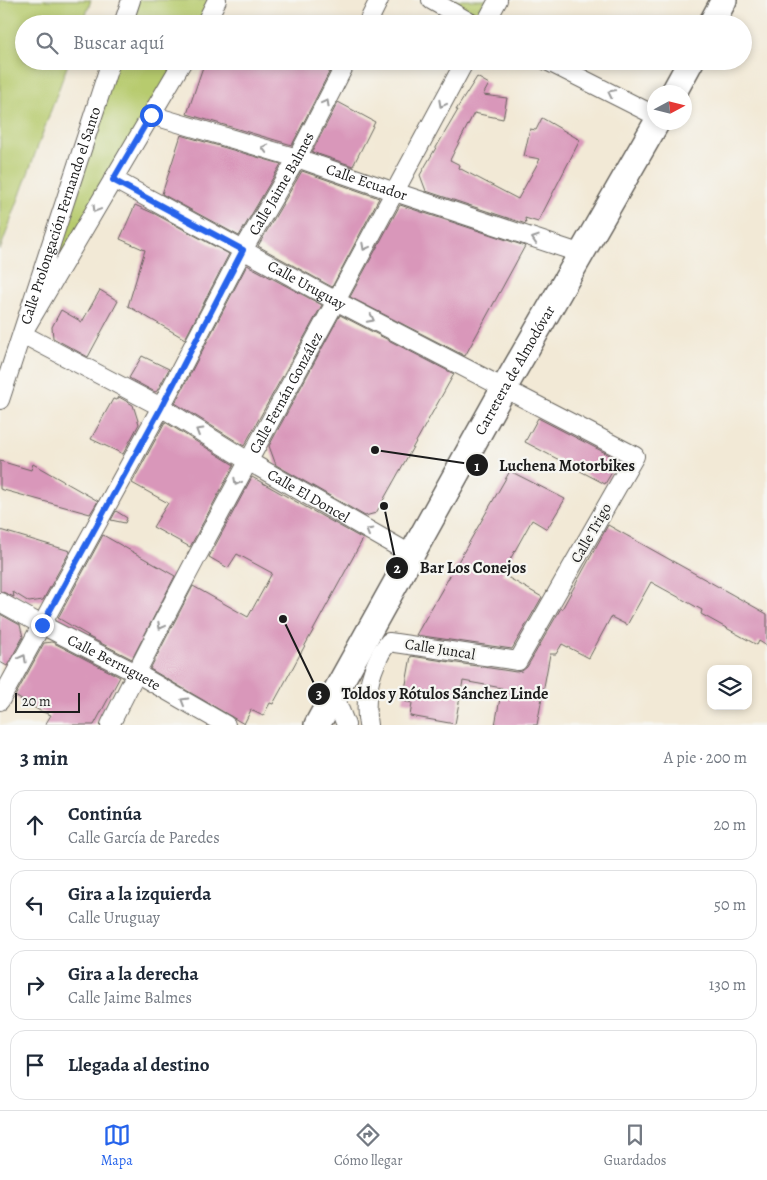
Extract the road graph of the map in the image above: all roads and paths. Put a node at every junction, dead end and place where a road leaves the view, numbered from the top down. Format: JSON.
{"nodes":[{"id":1,"x":131,"y":0,"type":"edge"},
{"id":2,"x":217,"y":0,"type":"edge"},
{"id":3,"x":380,"y":0,"type":"edge"},
{"id":4,"x":431,"y":0,"type":"edge"},
{"id":5,"x":498,"y":0,"type":"edge"},
{"id":6,"x":724,"y":0,"type":"edge"},
{"id":7,"x":126,"y":15,"type":"edge"},
{"id":8,"x":210,"y":15,"type":"edge"},
{"id":9,"x":372,"y":15,"type":"edge"},
{"id":10,"x":457,"y":15,"type":"edge"},
{"id":11,"x":490,"y":15,"type":"edge"},
{"id":12,"x":716,"y":15,"type":"edge"},
{"id":13,"x":108,"y":70,"type":"edge"},
{"id":14,"x":178,"y":70,"type":"edge"},
{"id":15,"x":343,"y":70,"type":"edge"},
{"id":16,"x":460,"y":70,"type":"edge"},
{"id":17,"x":565,"y":70,"type":"edge"},
{"id":18,"x":686,"y":70,"type":"edge"},
{"id":19,"x":678,"y":85,"type":"edge"},
{"id":20,"x":647,"y":111,"type":"edge"},
{"id":21,"x":151,"y":115,"type":"junction"},
{"id":22,"x":652,"y":130,"type":"edge"},
{"id":23,"x":297,"y":158,"type":"junction"},
{"id":24,"x":113,"y":180,"type":"junction"},
{"id":25,"x":394,"y":192,"type":"junction"},
{"id":26,"x":243,"y":250,"type":"junction"},
{"id":27,"x":582,"y":254,"type":"junction"},
{"id":28,"x":336,"y":301,"type":"junction"},
{"id":29,"x":22,"y":334,"type":"junction"},
{"id":30,"x":504,"y":388,"type":"junction"},
{"id":31,"x":0,"y":400,"type":"edge"},
{"id":32,"x":161,"y":408,"type":"junction"},
{"id":33,"x":248,"y":461,"type":"junction"},
{"id":34,"x":412,"y":555,"type":"junction"},
{"id":35,"x":0,"y":602,"type":"edge"},
{"id":36,"x":42,"y":625,"type":"junction"},
{"id":37,"x":518,"y":661,"type":"joint"},
{"id":38,"x":136,"y":673,"type":"junction"},
{"id":39,"x":337,"y":688,"type":"junction"},
{"id":40,"x":0,"y":701,"type":"edge"},
{"id":41,"x":322,"y":722,"type":"edge"},
{"id":42,"x":110,"y":725,"type":"edge"},
{"id":43,"x":226,"y":725,"type":"edge"},
{"id":44,"x":346,"y":725,"type":"edge"},
{"id":45,"x":368,"y":725,"type":"edge"}],
"edges":[{"from":1,"to":7,"type":"street"},
{"from":2,"to":8,"type":"street"},
{"from":3,"to":9,"type":"street"},
{"from":4,"to":10,"type":"street"},
{"from":5,"to":11,"type":"street"},
{"from":6,"to":12,"type":"main road"},
{"from":13,"to":29,"type":"street","name":"Calle Prolongación Fernando el Santo"},
{"from":14,"to":21,"type":"street"},
{"from":23,"to":15,"type":"street","name":"Calle Jaime Balmes","one_way":true},
{"from":16,"to":25,"type":"street","name":"Calle Fernán González","one_way":true},
{"from":20,"to":17,"type":"street","one_way":true},
{"from":18,"to":19,"type":"main road"},
{"from":23,"to":21,"type":"street","name":"Calle Ecuador","one_way":true},
{"from":21,"to":24,"type":"street"},
{"from":22,"to":27,"type":"main road","name":"Carretera de Almodóvar"},
{"from":23,"to":25,"type":"street","name":"Calle Ecuador"},
{"from":23,"to":26,"type":"street","name":"Calle Jaime Balmes"},
{"from":24,"to":26,"type":"street","name":"Calle Uruguay"},
{"from":24,"to":29,"type":"street","one_way":true},
{"from":27,"to":25,"type":"street","name":"Calle Ecuador","one_way":true},
{"from":25,"to":28,"type":"street","name":"Calle Fernán González","one_way":true},
{"from":26,"to":28,"type":"street","name":"Calle Uruguay"},
{"from":26,"to":32,"type":"street","name":"Calle Jaime Balmes"},
{"from":27,"to":30,"type":"main road","name":"Carretera de Almodóvar"},
{"from":28,"to":30,"type":"street","name":"Calle Uruguay","one_way":true},
{"from":28,"to":33,"type":"street","name":"Calle Fernán González"},
{"from":29,"to":31,"type":"street","name":"Calle Prolongación Fernando el Santo"},
{"from":29,"to":32,"type":"street","name":"Calle El Doncel"},
{"from":30,"to":34,"type":"main road","name":"Carretera de Almodóvar"},
{"from":30,"to":37,"type":"street","name":"Calle Trigo"},
{"from":33,"to":32,"type":"street","name":"Calle El Doncel","one_way":true},
{"from":32,"to":36,"type":"street","name":"Calle Jaime Balmes"},
{"from":34,"to":33,"type":"street","name":"Calle El Doncel","one_way":true},
{"from":33,"to":38,"type":"street","name":"Calle Fernán González","one_way":true},
{"from":34,"to":39,"type":"main road","name":"Carretera de Almodóvar"},
{"from":35,"to":36,"type":"street","name":"Calle Berruguete"},
{"from":36,"to":38,"type":"street","name":"Calle Berruguete"},
{"from":40,"to":36,"type":"street","name":"Calle Jaime Balmes","one_way":true},
{"from":37,"to":45,"type":"street","name":"Calle Juncal"},
{"from":38,"to":42,"type":"street","name":"Calle Fernán González"},
{"from":43,"to":38,"type":"street","name":"Calle Berruguete","one_way":true},
{"from":39,"to":41,"type":"main road","name":"Carretera de Almodóvar"},
{"from":39,"to":44,"type":"street"}]}
